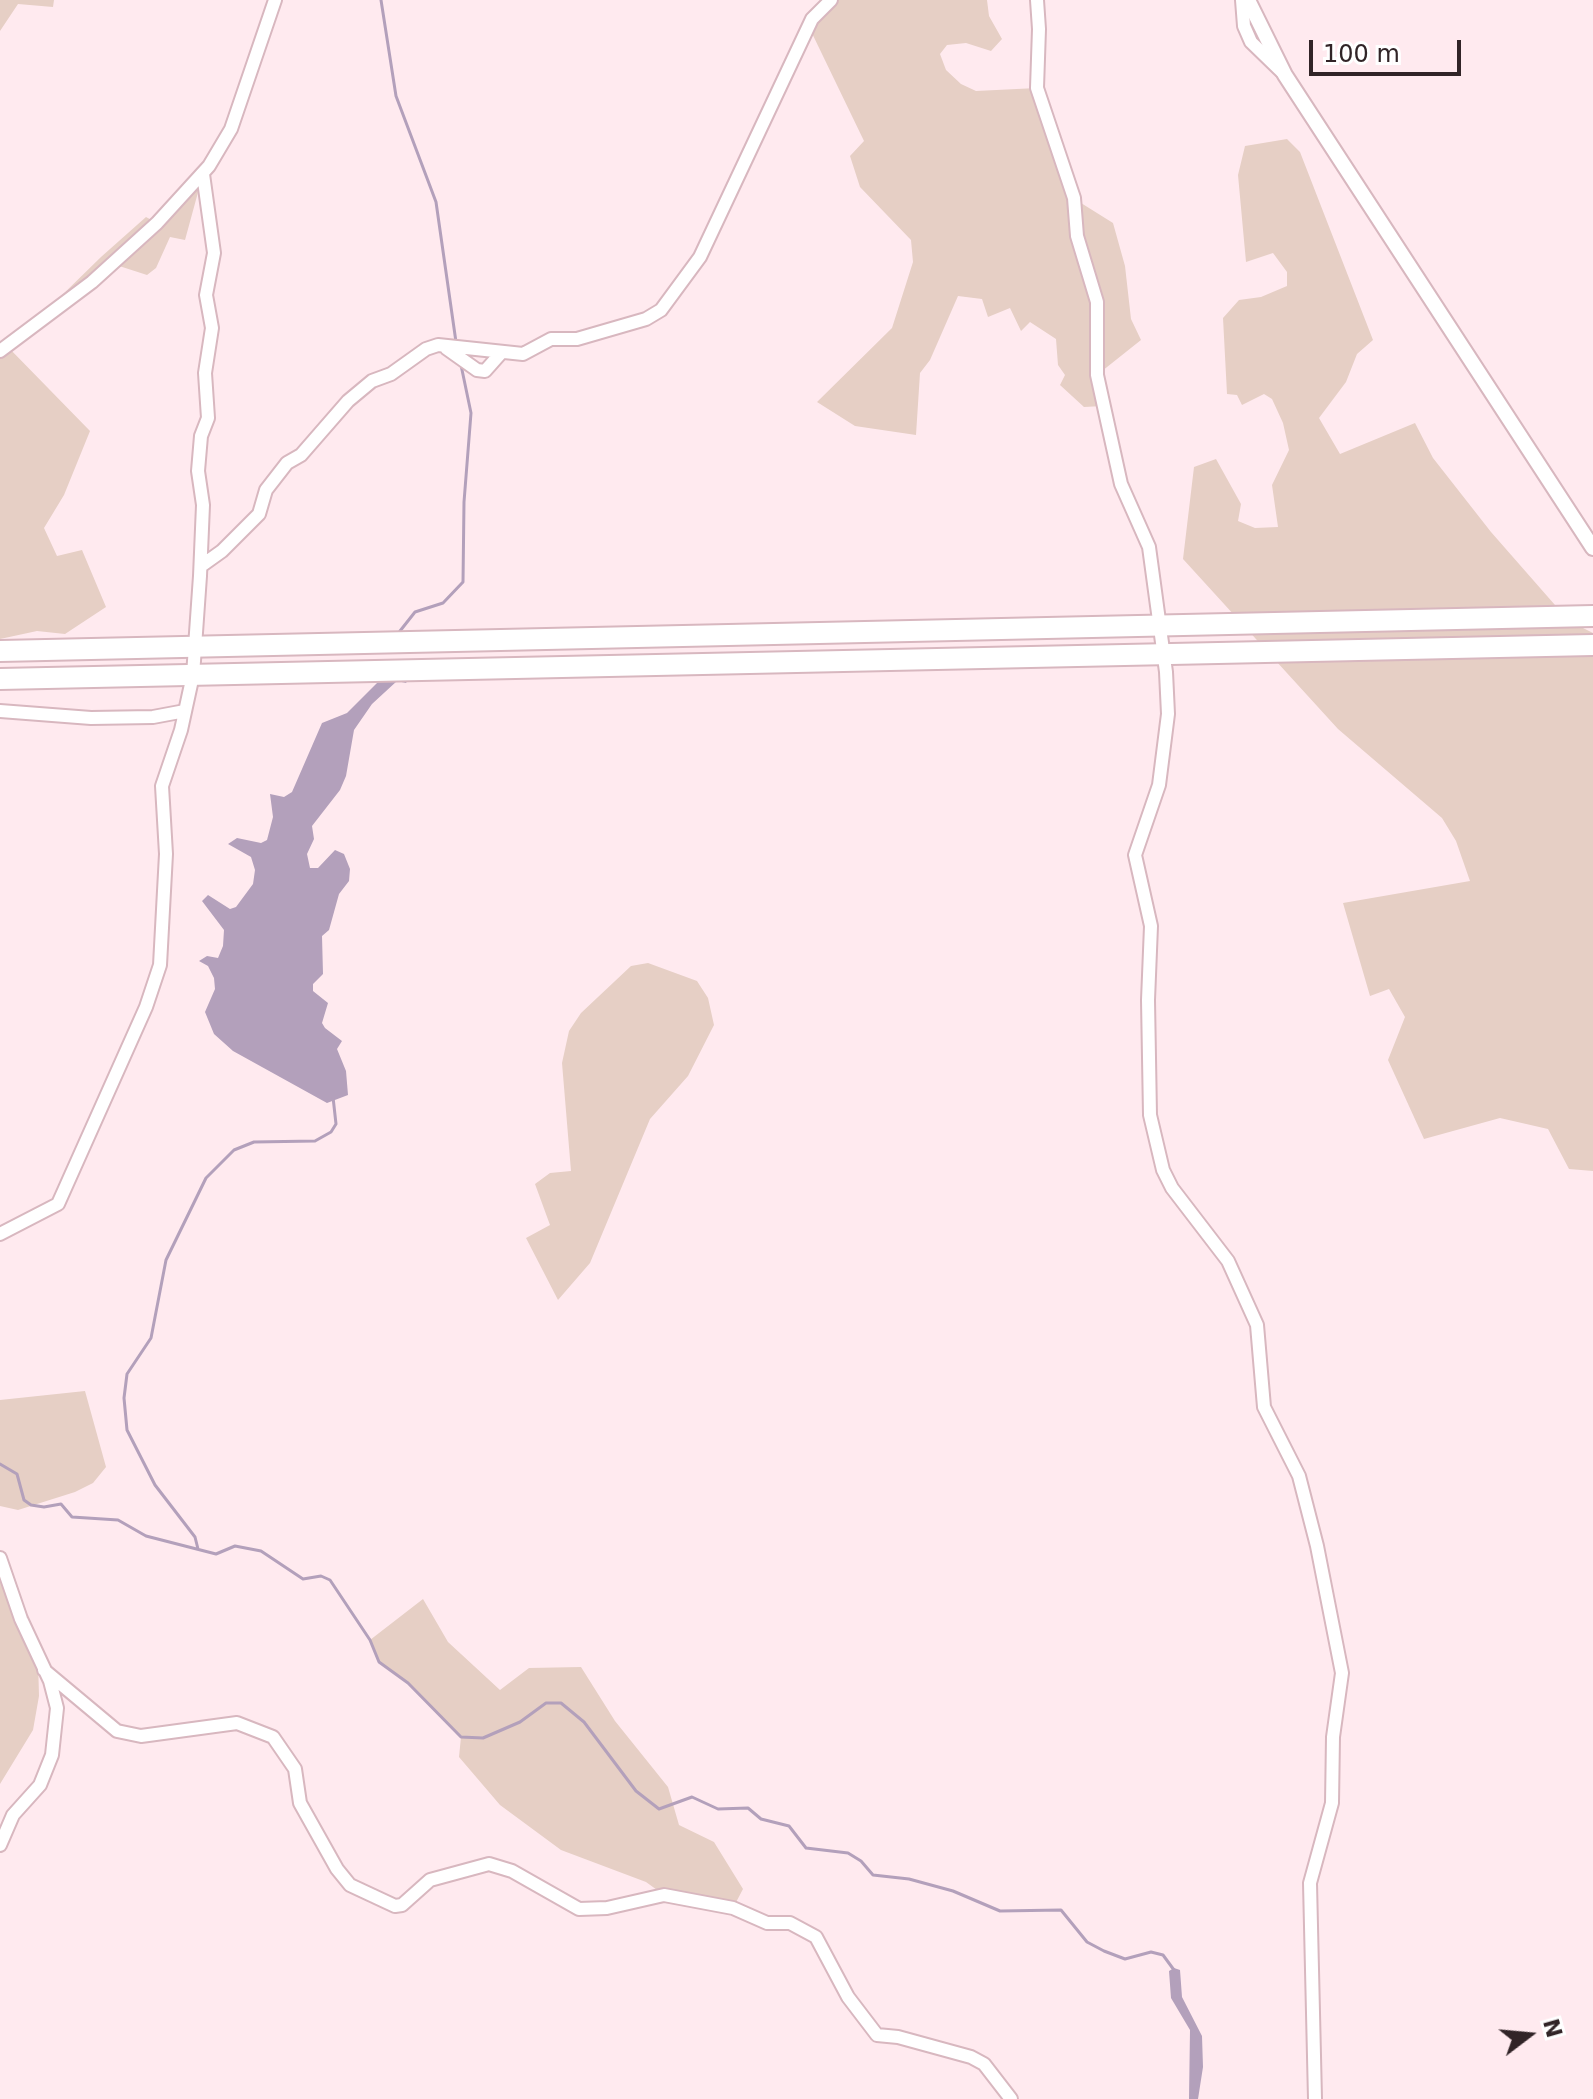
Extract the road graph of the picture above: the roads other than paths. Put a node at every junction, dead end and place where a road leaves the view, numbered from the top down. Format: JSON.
{"nodes":[{"id":1,"x":275,"y":0,"type":"edge"},
{"id":2,"x":831,"y":0,"type":"edge"},
{"id":3,"x":1037,"y":0,"type":"edge"},
{"id":4,"x":1242,"y":0,"type":"edge"},
{"id":5,"x":1248,"y":0,"type":"edge"},
{"id":6,"x":1285,"y":75,"type":"junction"},
{"id":7,"x":203,"y":174,"type":"junction"},
{"id":8,"x":443,"y":346,"type":"junction"},
{"id":9,"x":0,"y":351,"type":"edge"},
{"id":10,"x":501,"y":353,"type":"junction"},
{"id":11,"x":1593,"y":548,"type":"edge"},
{"id":12,"x":201,"y":566,"type":"junction"},
{"id":13,"x":1593,"y":616,"type":"edge"},
{"id":14,"x":1160,"y":627,"type":"junction"},
{"id":15,"x":1593,"y":645,"type":"edge"},
{"id":16,"x":196,"y":646,"type":"junction"},
{"id":17,"x":0,"y":651,"type":"edge"},
{"id":18,"x":1163,"y":653,"type":"junction"},
{"id":19,"x":193,"y":675,"type":"junction"},
{"id":20,"x":0,"y":679,"type":"edge"},
{"id":21,"x":0,"y":711,"type":"edge"},
{"id":22,"x":185,"y":711,"type":"junction"},
{"id":23,"x":0,"y":1234,"type":"edge"},
{"id":24,"x":0,"y":1558,"type":"edge"},
{"id":25,"x":44,"y":1670,"type":"junction"},
{"id":26,"x":0,"y":1845,"type":"edge"},
{"id":27,"x":1011,"y":2099,"type":"edge"},
{"id":28,"x":1315,"y":2099,"type":"edge"}],
"edges":[{"from":1,"to":7,"type":"street"},
{"from":2,"to":10,"type":"street"},
{"from":3,"to":14,"type":"street"},
{"from":4,"to":6,"type":"street"},
{"from":5,"to":6,"type":"street"},
{"from":6,"to":11,"type":"street"},
{"from":7,"to":9,"type":"street"},
{"from":7,"to":12,"type":"street"},
{"from":8,"to":10,"type":"street"},
{"from":8,"to":10,"type":"street"},
{"from":8,"to":12,"type":"street"},
{"from":12,"to":16,"type":"street"},
{"from":13,"to":14,"type":"highway"},
{"from":14,"to":16,"type":"highway"},
{"from":14,"to":18,"type":"street"},
{"from":15,"to":18,"type":"highway"},
{"from":16,"to":17,"type":"highway"},
{"from":16,"to":19,"type":"street"},
{"from":18,"to":19,"type":"highway"},
{"from":18,"to":28,"type":"street"},
{"from":19,"to":20,"type":"highway"},
{"from":19,"to":22,"type":"street"},
{"from":21,"to":22,"type":"street"},
{"from":22,"to":23,"type":"street"},
{"from":24,"to":25,"type":"street"},
{"from":25,"to":26,"type":"street"},
{"from":25,"to":27,"type":"street"}]}
